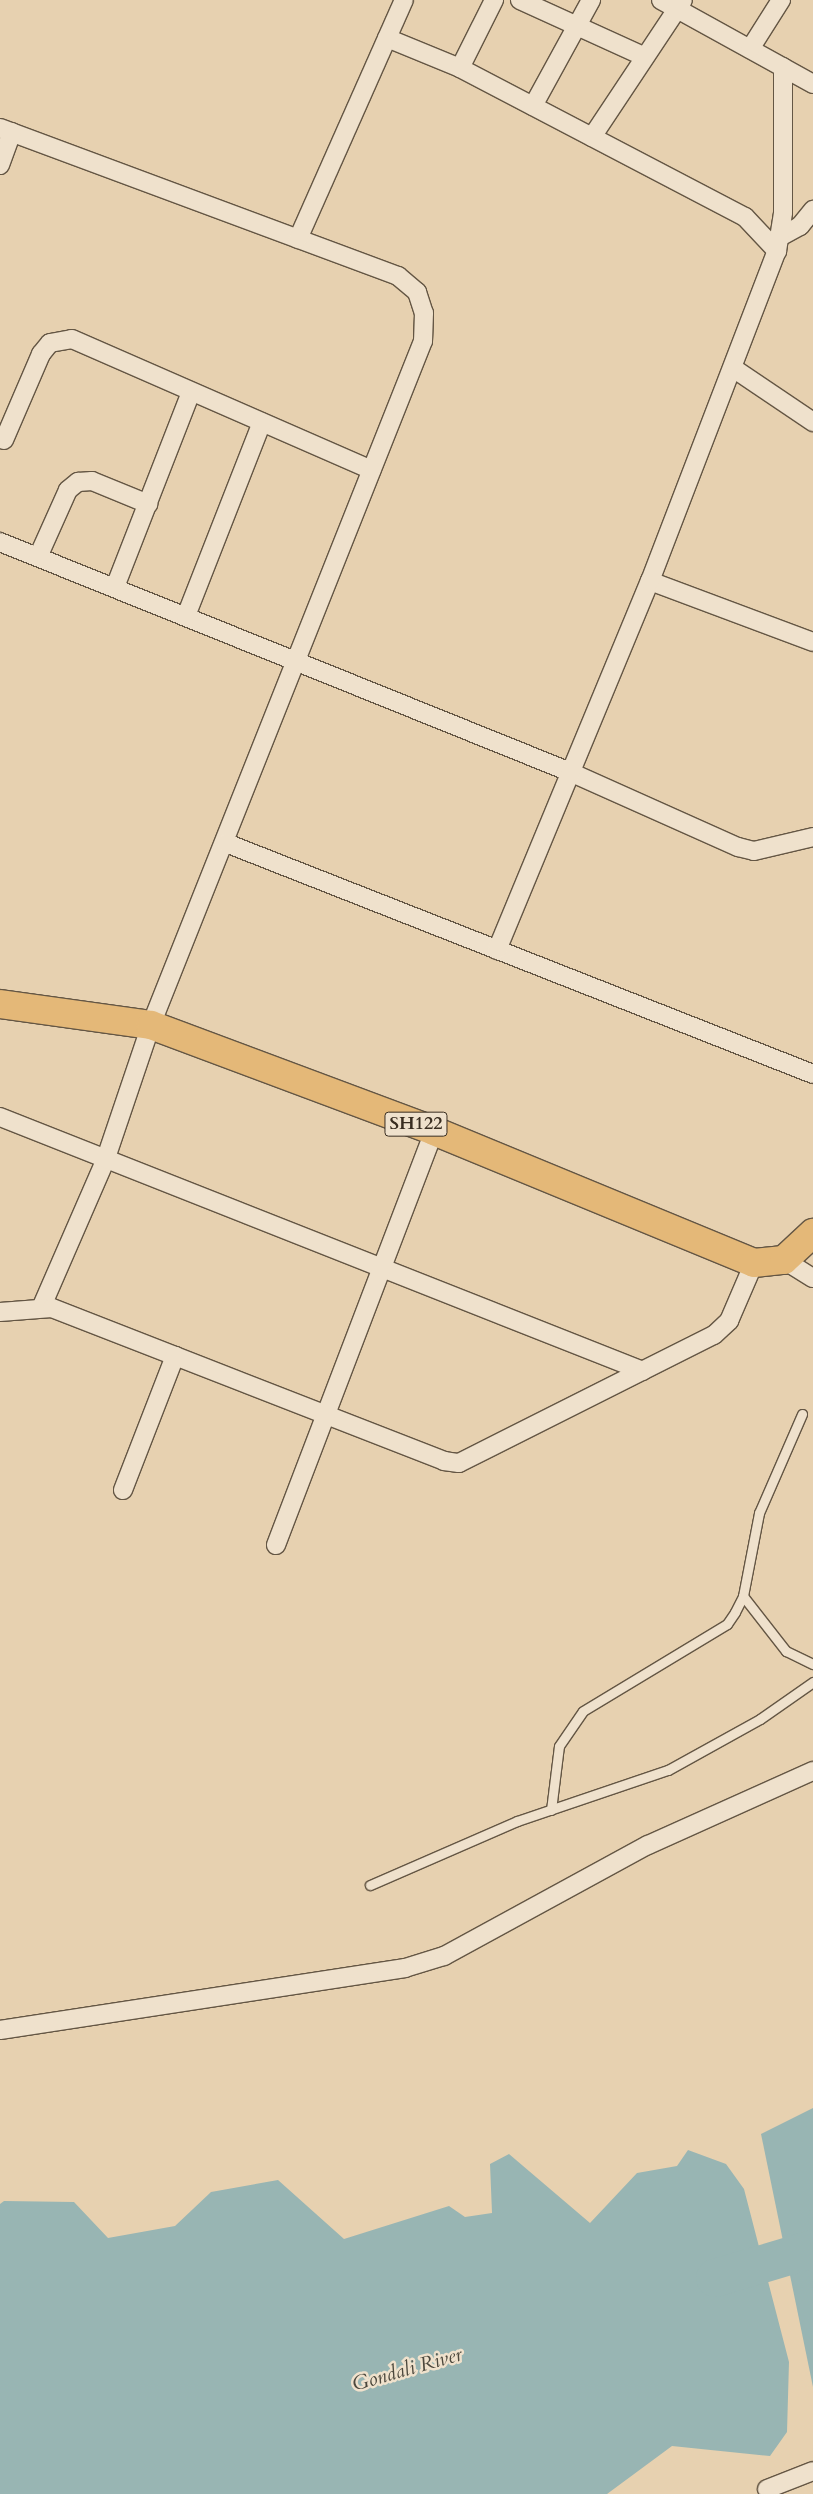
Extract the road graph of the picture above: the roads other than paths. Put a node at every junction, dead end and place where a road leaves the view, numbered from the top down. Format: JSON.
{"nodes":[{"id":1,"x":404,"y":0,"type":"edge"},
{"id":2,"x":494,"y":0,"type":"edge"},
{"id":3,"x":520,"y":0,"type":"edge"},
{"id":4,"x":591,"y":0,"type":"edge"},
{"id":5,"x":661,"y":0,"type":"edge"},
{"id":6,"x":781,"y":0,"type":"edge"},
{"id":7,"x":680,"y":4,"type":"edge"},
{"id":8,"x":576,"y":26,"type":"junction"},
{"id":9,"x":387,"y":38,"type":"junction"},
{"id":10,"x":750,"y":49,"type":"junction"},
{"id":11,"x":645,"y":57,"type":"junction"},
{"id":12,"x":783,"y":67,"type":"junction"},
{"id":13,"x":460,"y":68,"type":"junction"},
{"id":14,"x":813,"y":84,"type":"edge"},
{"id":15,"x":533,"y":106,"type":"junction"},
{"id":16,"x":6,"y":130,"type":"edge"},
{"id":17,"x":592,"y":137,"type":"junction"},
{"id":18,"x":0,"y":165,"type":"edge"},
{"id":19,"x":813,"y":210,"type":"edge"},
{"id":20,"x":298,"y":239,"type":"junction"},
{"id":21,"x":779,"y":244,"type":"junction"},
{"id":22,"x":733,"y":368,"type":"junction"},
{"id":23,"x":191,"y":392,"type":"junction"},
{"id":24,"x":262,"y":422,"type":"junction"},
{"id":25,"x":813,"y":422,"type":"edge"},
{"id":26,"x":4,"y":440,"type":"dead end"},
{"id":27,"x":372,"y":470,"type":"junction"},
{"id":28,"x":148,"y":504,"type":"junction"},
{"id":29,"x":0,"y":542,"type":"edge"},
{"id":30,"x":38,"y":557,"type":"junction"},
{"id":31,"x":650,"y":581,"type":"junction"},
{"id":32,"x":115,"y":587,"type":"junction"},
{"id":33,"x":186,"y":616,"type":"junction"},
{"id":34,"x":813,"y":642,"type":"edge"},
{"id":35,"x":296,"y":664,"type":"junction"},
{"id":36,"x":570,"y":772,"type":"junction"},
{"id":37,"x":813,"y":837,"type":"edge"},
{"id":38,"x":226,"y":843,"type":"junction"},
{"id":39,"x":496,"y":950,"type":"junction"},
{"id":40,"x":0,"y":1004,"type":"edge"},
{"id":41,"x":151,"y":1025,"type":"junction"},
{"id":42,"x":813,"y":1074,"type":"edge"},
{"id":43,"x":0,"y":1117,"type":"edge"},
{"id":44,"x":434,"y":1131,"type":"junction"},
{"id":45,"x":105,"y":1161,"type":"junction"},
{"id":46,"x":813,"y":1233,"type":"edge"},
{"id":47,"x":784,"y":1260,"type":"junction"},
{"id":48,"x":754,"y":1263,"type":"junction"},
{"id":49,"x":381,"y":1270,"type":"junction"},
{"id":50,"x":813,"y":1278,"type":"edge"},
{"id":51,"x":42,"y":1306,"type":"junction"},
{"id":52,"x":2,"y":1308,"type":"edge"},
{"id":53,"x":175,"y":1356,"type":"junction"},
{"id":54,"x":643,"y":1371,"type":"junction"},
{"id":55,"x":802,"y":1414,"type":"dead end"},
{"id":56,"x":326,"y":1415,"type":"junction"},
{"id":57,"x":123,"y":1490,"type":"dead end"},
{"id":58,"x":276,"y":1545,"type":"dead end"},
{"id":59,"x":742,"y":1596,"type":"junction"},
{"id":60,"x":813,"y":1664,"type":"edge"},
{"id":61,"x":813,"y":1682,"type":"edge"},
{"id":62,"x":813,"y":1771,"type":"edge"},
{"id":63,"x":551,"y":1810,"type":"junction"},
{"id":64,"x":370,"y":1885,"type":"dead end"},
{"id":65,"x":0,"y":2030,"type":"edge"},
{"id":66,"x":813,"y":2471,"type":"edge"},
{"id":67,"x":767,"y":2489,"type":"dead end"}],
"edges":[{"from":1,"to":9,"type":"street"},
{"from":2,"to":13,"type":"street"},
{"from":3,"to":8,"type":"street"},
{"from":4,"to":8,"type":"street"},
{"from":5,"to":7,"type":"street"},
{"from":6,"to":10,"type":"street"},
{"from":7,"to":10,"type":"street"},
{"from":7,"to":11,"type":"street"},
{"from":8,"to":11,"type":"street"},
{"from":8,"to":15,"type":"street"},
{"from":9,"to":13,"type":"street"},
{"from":9,"to":20,"type":"street"},
{"from":10,"to":12,"type":"street"},
{"from":11,"to":17,"type":"street"},
{"from":12,"to":14,"type":"street"},
{"from":12,"to":21,"type":"street"},
{"from":13,"to":15,"type":"street"},
{"from":15,"to":17,"type":"street"},
{"from":16,"to":18,"type":"street"},
{"from":16,"to":20,"type":"street"},
{"from":17,"to":21,"type":"street"},
{"from":19,"to":21,"type":"street"},
{"from":20,"to":27,"type":"street"},
{"from":21,"to":22,"type":"street"},
{"from":22,"to":25,"type":"street"},
{"from":22,"to":31,"type":"street"},
{"from":23,"to":24,"type":"street"},
{"from":23,"to":26,"type":"street"},
{"from":23,"to":28,"type":"street"},
{"from":24,"to":27,"type":"street"},
{"from":24,"to":33,"type":"street"},
{"from":27,"to":35,"type":"street"},
{"from":28,"to":30,"type":"street"},
{"from":28,"to":32,"type":"street"},
{"from":29,"to":30,"type":"street"},
{"from":30,"to":32,"type":"street"},
{"from":31,"to":34,"type":"street"},
{"from":31,"to":36,"type":"street"},
{"from":32,"to":33,"type":"street"},
{"from":33,"to":35,"type":"street"},
{"from":35,"to":36,"type":"street"},
{"from":35,"to":38,"type":"street"},
{"from":36,"to":37,"type":"street"},
{"from":36,"to":39,"type":"street"},
{"from":38,"to":39,"type":"street"},
{"from":38,"to":41,"type":"street"},
{"from":39,"to":42,"type":"street"},
{"from":40,"to":41,"type":"main road","number":"SH122"},
{"from":41,"to":44,"type":"main road","number":"SH122"},
{"from":41,"to":45,"type":"street"},
{"from":43,"to":45,"type":"street"},
{"from":44,"to":48,"type":"main road","number":"SH122"},
{"from":44,"to":49,"type":"street"},
{"from":45,"to":49,"type":"street"},
{"from":45,"to":51,"type":"street"},
{"from":46,"to":47,"type":"main road"},
{"from":47,"to":48,"type":"main road","number":"SH122"},
{"from":47,"to":50,"type":"street"},
{"from":48,"to":54,"type":"street"},
{"from":49,"to":54,"type":"street"},
{"from":49,"to":56,"type":"street"},
{"from":51,"to":52,"type":"street"},
{"from":51,"to":53,"type":"street"},
{"from":53,"to":56,"type":"street"},
{"from":53,"to":57,"type":"street"},
{"from":54,"to":56,"type":"street"},
{"from":55,"to":59,"type":"lane"},
{"from":56,"to":58,"type":"street"},
{"from":59,"to":60,"type":"lane"},
{"from":59,"to":63,"type":"lane"},
{"from":61,"to":63,"type":"lane"},
{"from":62,"to":65,"type":"street"},
{"from":63,"to":64,"type":"lane"},
{"from":66,"to":67,"type":"street"}]}
